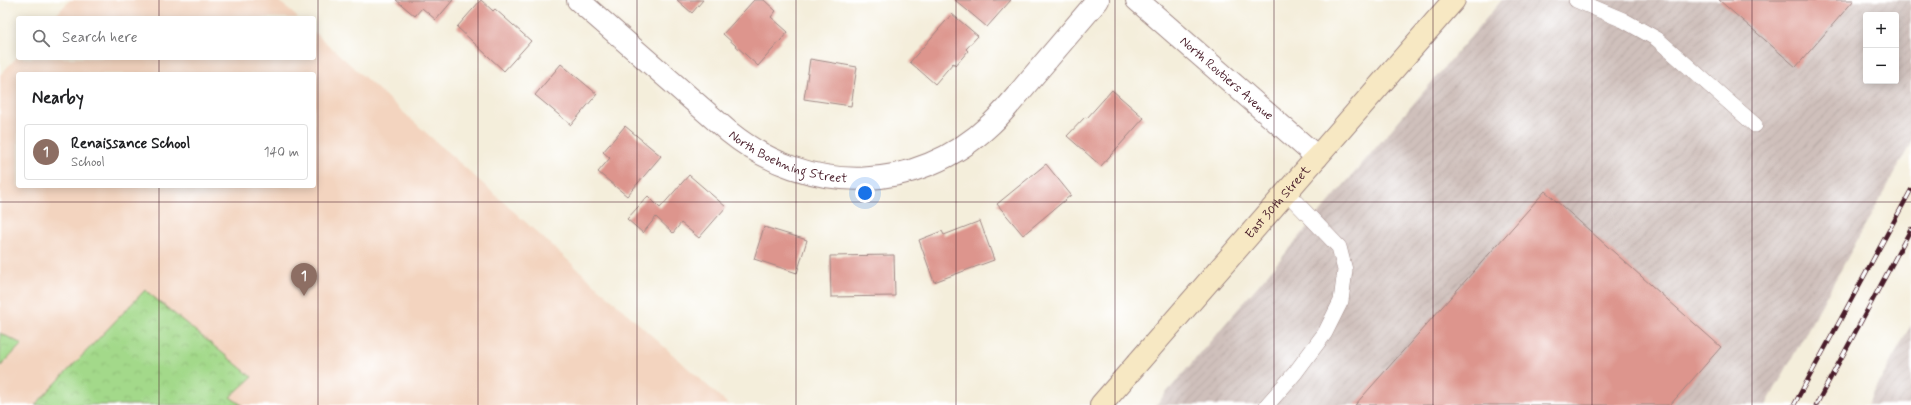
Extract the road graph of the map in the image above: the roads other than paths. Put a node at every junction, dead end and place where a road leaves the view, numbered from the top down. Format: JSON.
{"nodes":[{"id":1,"x":578,"y":0,"type":"edge"},
{"id":2,"x":1098,"y":0,"type":"edge"},
{"id":3,"x":1137,"y":0,"type":"edge"},
{"id":4,"x":1576,"y":0,"type":"edge"},
{"id":5,"x":1446,"y":2,"type":"edge"},
{"id":6,"x":1755,"y":125,"type":"dead end"},
{"id":7,"x":1317,"y":157,"type":"junction"},
{"id":8,"x":1286,"y":192,"type":"junction"},
{"id":9,"x":1101,"y":405,"type":"edge"},
{"id":10,"x":1267,"y":405,"type":"edge"}],
"edges":[{"from":1,"to":2,"type":"street","name":"North Boehning Street"},
{"from":3,"to":7,"type":"street","name":"North Routiers Avenue"},
{"from":4,"to":6,"type":"lane"},
{"from":5,"to":7,"type":"main road","name":"East 30th Street"},
{"from":7,"to":8,"type":"main road","name":"East 30th Street"},
{"from":8,"to":9,"type":"main road","name":"East 30th Street"},
{"from":8,"to":10,"type":"lane"}]}
